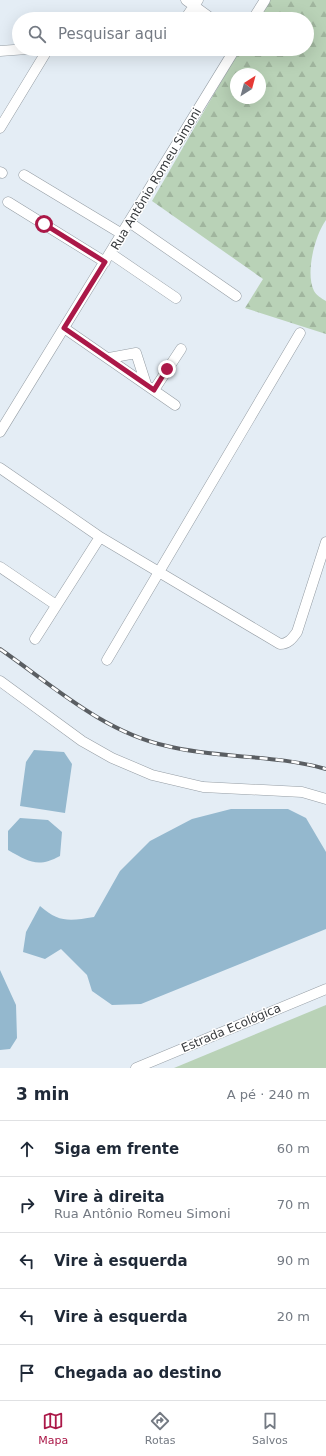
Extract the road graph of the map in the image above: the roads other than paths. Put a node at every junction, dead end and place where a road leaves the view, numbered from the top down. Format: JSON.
{"nodes":[{"id":1,"x":265,"y":0,"type":"edge"},
{"id":2,"x":193,"y":2,"type":"edge"},
{"id":3,"x":188,"y":12,"type":"edge"},
{"id":4,"x":204,"y":12,"type":"edge"},
{"id":5,"x":258,"y":12,"type":"edge"},
{"id":6,"x":12,"y":51,"type":"edge"},
{"id":7,"x":0,"y":52,"type":"edge"},
{"id":8,"x":44,"y":56,"type":"edge"},
{"id":9,"x":231,"y":56,"type":"edge"},
{"id":10,"x":0,"y":128,"type":"edge"},
{"id":11,"x":24,"y":175,"type":"dead end"},
{"id":12,"x":8,"y":202,"type":"dead end"},
{"id":13,"x":129,"y":222,"type":"junction"},
{"id":14,"x":122,"y":234,"type":"junction"},
{"id":15,"x":108,"y":258,"type":"junction"},
{"id":16,"x":236,"y":296,"type":"dead end"},
{"id":17,"x":176,"y":298,"type":"dead end"},
{"id":18,"x":64,"y":328,"type":"junction"},
{"id":19,"x":300,"y":333,"type":"dead end"},
{"id":20,"x":180,"y":349,"type":"dead end"},
{"id":21,"x":109,"y":358,"type":"junction"},
{"id":22,"x":146,"y":384,"type":"junction"},
{"id":23,"x":154,"y":390,"type":"junction"},
{"id":24,"x":175,"y":405,"type":"dead end"},
{"id":25,"x":0,"y":432,"type":"edge"},
{"id":26,"x":0,"y":468,"type":"edge"},
{"id":27,"x":100,"y":537,"type":"junction"},
{"id":28,"x":326,"y":542,"type":"edge"},
{"id":29,"x":0,"y":567,"type":"edge"},
{"id":30,"x":158,"y":573,"type":"junction"},
{"id":31,"x":56,"y":605,"type":"junction"},
{"id":32,"x":35,"y":639,"type":"dead end"},
{"id":33,"x":107,"y":660,"type":"dead end"},
{"id":34,"x":1,"y":685,"type":"edge"},
{"id":35,"x":326,"y":799,"type":"edge"},
{"id":36,"x":326,"y":989,"type":"edge"},
{"id":37,"x":136,"y":1068,"type":"edge"}],
"edges":[{"from":1,"to":5,"type":"street"},
{"from":2,"to":3,"type":"street"},
{"from":2,"to":4,"type":"street"},
{"from":6,"to":7,"type":"street"},
{"from":8,"to":10,"type":"street"},
{"from":9,"to":13,"type":"street","name":"Rua Antônio Romeu Simoni"},
{"from":11,"to":14,"type":"street"},
{"from":12,"to":15,"type":"street"},
{"from":13,"to":14,"type":"street","name":"Rua Antônio Romeu Simoni"},
{"from":13,"to":16,"type":"street"},
{"from":14,"to":15,"type":"street","name":"Rua Antônio Romeu Simoni"},
{"from":15,"to":17,"type":"street"},
{"from":15,"to":18,"type":"street","name":"Rua Antônio Romeu Simoni"},
{"from":18,"to":21,"type":"street"},
{"from":18,"to":25,"type":"street","name":"Rua Antônio Romeu Simoni"},
{"from":19,"to":30,"type":"street"},
{"from":20,"to":23,"type":"street"},
{"from":21,"to":22,"type":"street"},
{"from":21,"to":22,"type":"street"},
{"from":22,"to":23,"type":"street"},
{"from":23,"to":24,"type":"street"},
{"from":26,"to":27,"type":"street"},
{"from":27,"to":30,"type":"street"},
{"from":27,"to":31,"type":"street"},
{"from":28,"to":30,"type":"street"},
{"from":29,"to":31,"type":"street"},
{"from":30,"to":33,"type":"street"},
{"from":31,"to":32,"type":"street"},
{"from":34,"to":35,"type":"street"},
{"from":36,"to":37,"type":"street","name":"Estrada Ecológica"}]}
